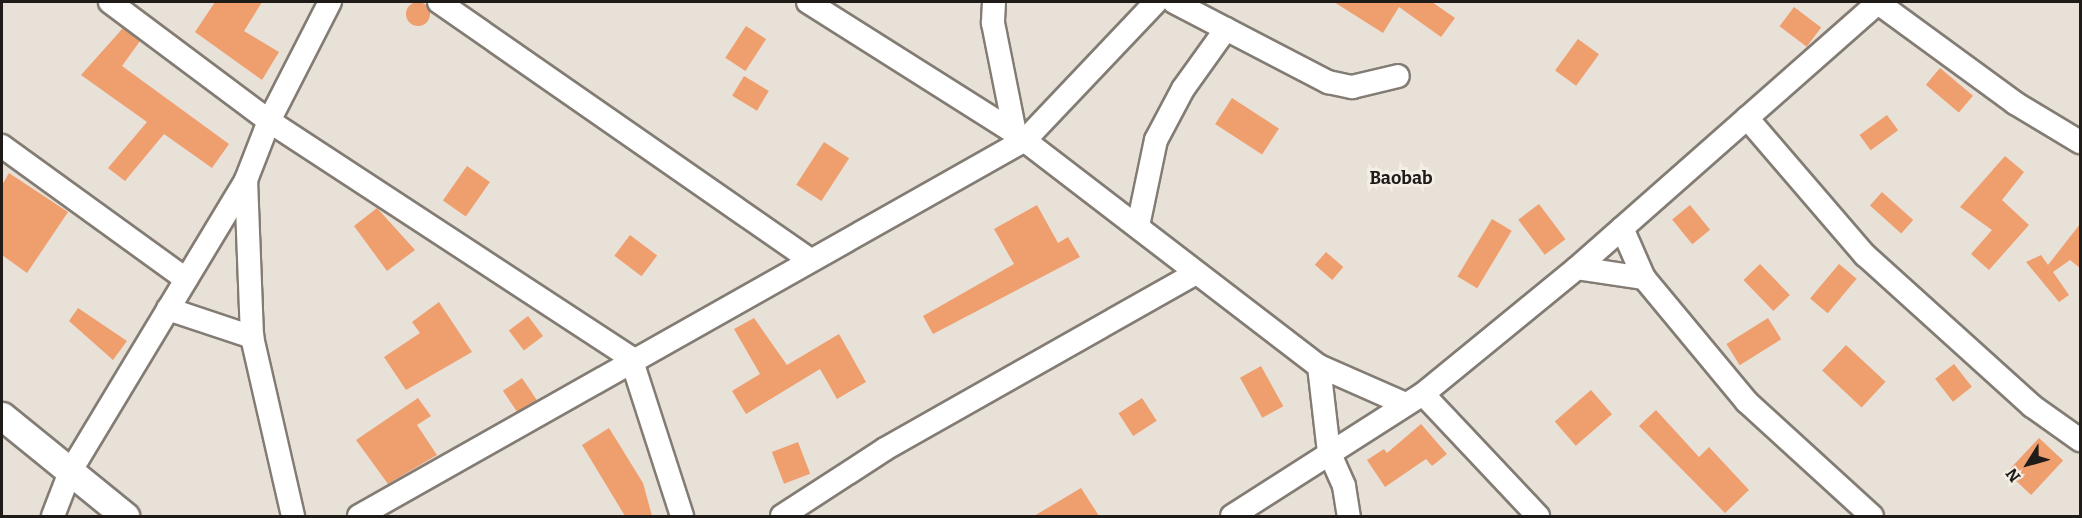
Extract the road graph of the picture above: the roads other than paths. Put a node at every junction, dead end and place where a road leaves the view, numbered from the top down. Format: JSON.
{"nodes":[{"id":1,"x":110,"y":2,"type":"edge"},
{"id":2,"x":330,"y":2,"type":"edge"},
{"id":3,"x":439,"y":2,"type":"edge"},
{"id":4,"x":808,"y":2,"type":"edge"},
{"id":5,"x":994,"y":2,"type":"edge"},
{"id":6,"x":1156,"y":2,"type":"edge"},
{"id":7,"x":1174,"y":2,"type":"edge"},
{"id":8,"x":1877,"y":2,"type":"edge"},
{"id":9,"x":1226,"y":29,"type":"junction"},
{"id":10,"x":1398,"y":76,"type":"dead end"},
{"id":11,"x":1747,"y":118,"type":"junction"},
{"id":12,"x":269,"y":121,"type":"junction"},
{"id":13,"x":1020,"y":136,"type":"junction"},
{"id":14,"x":2080,"y":142,"type":"edge"},
{"id":15,"x":2,"y":146,"type":"edge"},
{"id":16,"x":246,"y":180,"type":"junction"},
{"id":17,"x":1138,"y":226,"type":"junction"},
{"id":18,"x":1622,"y":228,"type":"junction"},
{"id":19,"x":808,"y":258,"type":"junction"},
{"id":20,"x":1577,"y":268,"type":"junction"},
{"id":21,"x":1196,"y":273,"type":"junction"},
{"id":22,"x":1644,"y":278,"type":"junction"},
{"id":23,"x":186,"y":279,"type":"junction"},
{"id":24,"x":168,"y":309,"type":"junction"},
{"id":25,"x":252,"y":337,"type":"junction"},
{"id":26,"x":631,"y":358,"type":"junction"},
{"id":27,"x":1319,"y":366,"type":"junction"},
{"id":28,"x":1414,"y":399,"type":"junction"},
{"id":29,"x":2,"y":416,"type":"edge"},
{"id":30,"x":2080,"y":440,"type":"edge"},
{"id":31,"x":1329,"y":452,"type":"junction"},
{"id":32,"x":70,"y":472,"type":"junction"},
{"id":33,"x":53,"y":516,"type":"edge"},
{"id":34,"x":125,"y":516,"type":"edge"},
{"id":35,"x":293,"y":516,"type":"edge"},
{"id":36,"x":359,"y":516,"type":"edge"},
{"id":37,"x":682,"y":516,"type":"edge"},
{"id":38,"x":782,"y":516,"type":"edge"},
{"id":39,"x":1232,"y":516,"type":"edge"},
{"id":40,"x":1349,"y":516,"type":"edge"},
{"id":41,"x":1538,"y":516,"type":"edge"},
{"id":42,"x":1872,"y":516,"type":"edge"}],
"edges":[{"from":1,"to":12,"type":"street"},
{"from":2,"to":12,"type":"street"},
{"from":3,"to":19,"type":"street"},
{"from":4,"to":13,"type":"street"},
{"from":5,"to":13,"type":"street"},
{"from":6,"to":13,"type":"street"},
{"from":7,"to":9,"type":"street"},
{"from":8,"to":11,"type":"street"},
{"from":8,"to":14,"type":"street"},
{"from":9,"to":10,"type":"street"},
{"from":9,"to":17,"type":"street"},
{"from":11,"to":18,"type":"street"},
{"from":11,"to":30,"type":"street"},
{"from":12,"to":16,"type":"street"},
{"from":12,"to":26,"type":"street"},
{"from":13,"to":17,"type":"street"},
{"from":13,"to":19,"type":"street"},
{"from":15,"to":23,"type":"street"},
{"from":16,"to":23,"type":"street"},
{"from":16,"to":25,"type":"street"},
{"from":17,"to":21,"type":"street"},
{"from":18,"to":20,"type":"street"},
{"from":18,"to":22,"type":"street"},
{"from":19,"to":26,"type":"street"},
{"from":20,"to":22,"type":"street"},
{"from":20,"to":28,"type":"street"},
{"from":21,"to":27,"type":"street"},
{"from":21,"to":38,"type":"street"},
{"from":22,"to":42,"type":"street"},
{"from":23,"to":24,"type":"street"},
{"from":24,"to":25,"type":"street"},
{"from":24,"to":32,"type":"street"},
{"from":25,"to":35,"type":"street"},
{"from":26,"to":36,"type":"street"},
{"from":26,"to":37,"type":"street"},
{"from":27,"to":28,"type":"street"},
{"from":27,"to":31,"type":"street"},
{"from":28,"to":31,"type":"street"},
{"from":28,"to":41,"type":"street"},
{"from":29,"to":32,"type":"street"},
{"from":31,"to":39,"type":"street"},
{"from":31,"to":40,"type":"street"},
{"from":32,"to":33,"type":"street"},
{"from":32,"to":34,"type":"street"}]}
